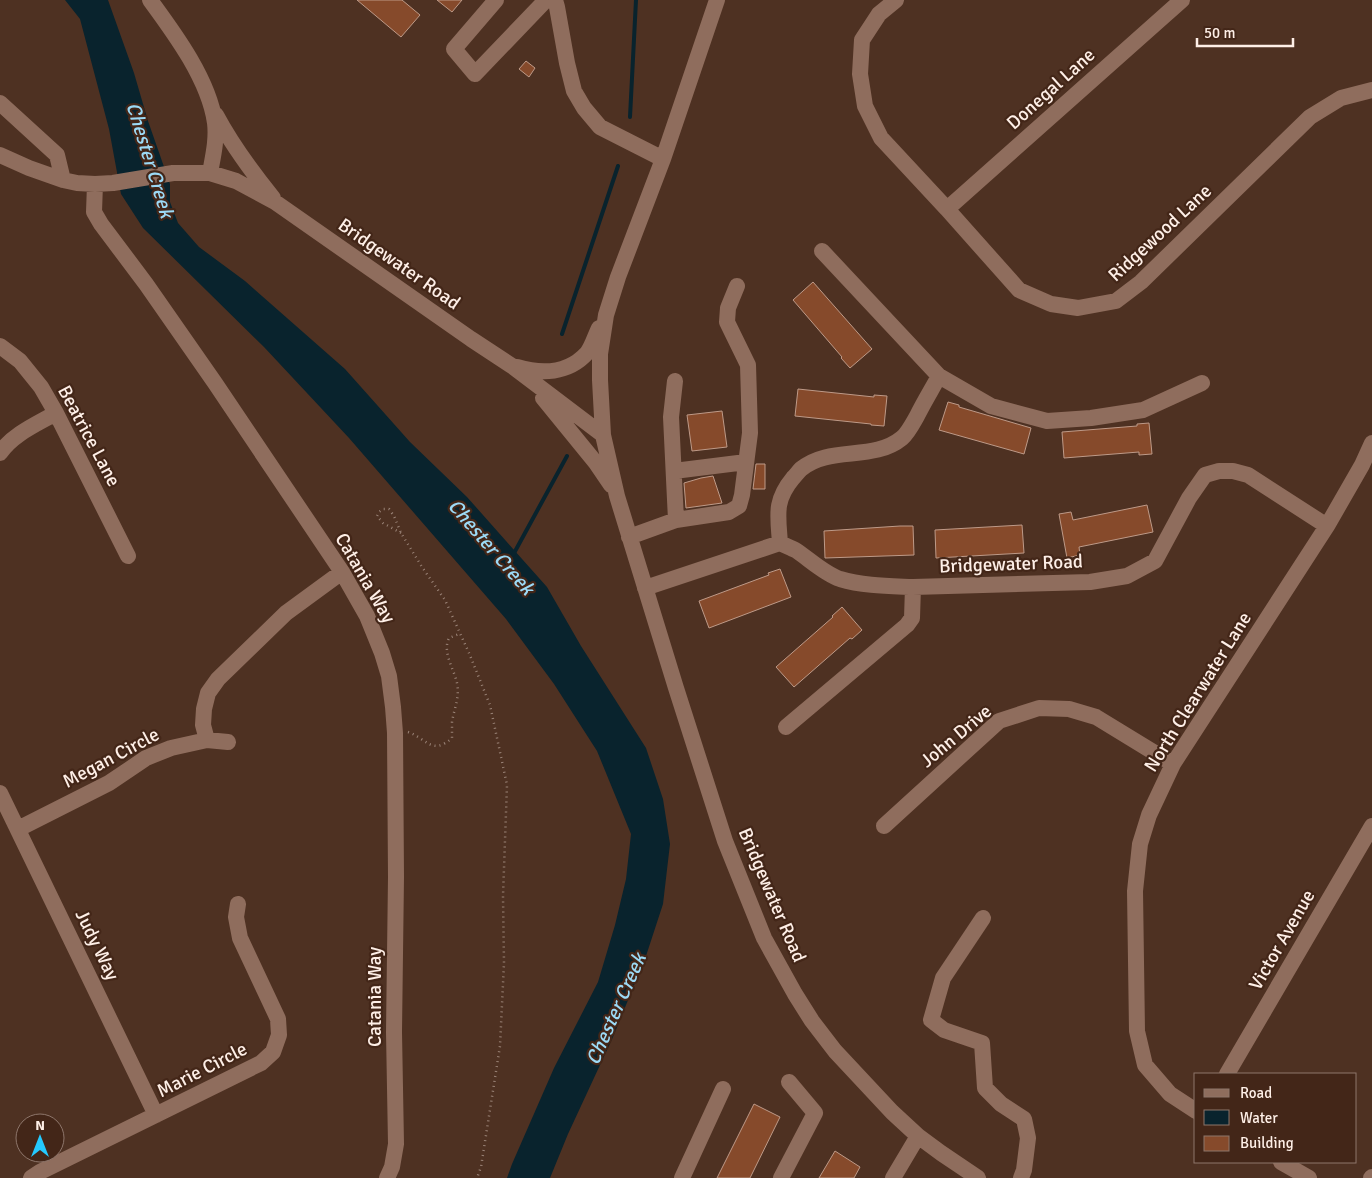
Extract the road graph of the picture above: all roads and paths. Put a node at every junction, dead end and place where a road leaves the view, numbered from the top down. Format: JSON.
{"nodes":[{"id":1,"x":150,"y":0,"type":"edge"},
{"id":2,"x":496,"y":0,"type":"edge"},
{"id":3,"x":546,"y":0,"type":"edge"},
{"id":4,"x":554,"y":0,"type":"edge"},
{"id":5,"x":717,"y":0,"type":"edge"},
{"id":6,"x":896,"y":0,"type":"edge"},
{"id":7,"x":1182,"y":0,"type":"edge"},
{"id":8,"x":1372,"y":90,"type":"edge"},
{"id":9,"x":0,"y":103,"type":"edge"},
{"id":10,"x":211,"y":103,"type":"junction"},
{"id":11,"x":0,"y":155,"type":"edge"},
{"id":12,"x":663,"y":159,"type":"junction"},
{"id":13,"x":210,"y":173,"type":"junction"},
{"id":14,"x":63,"y":180,"type":"junction"},
{"id":15,"x":95,"y":184,"type":"junction"},
{"id":16,"x":276,"y":202,"type":"junction"},
{"id":17,"x":947,"y":209,"type":"junction"},
{"id":18,"x":822,"y":251,"type":"dead end"},
{"id":19,"x":737,"y":286,"type":"dead end"},
{"id":20,"x":606,"y":315,"type":"junction"},
{"id":21,"x":0,"y":346,"type":"edge"},
{"id":22,"x":512,"y":366,"type":"junction"},
{"id":23,"x":940,"y":376,"type":"junction"},
{"id":24,"x":675,"y":381,"type":"dead end"},
{"id":25,"x":1202,"y":383,"type":"dead end"},
{"id":26,"x":56,"y":413,"type":"junction"},
{"id":27,"x":603,"y":435,"type":"junction"},
{"id":28,"x":1372,"y":443,"type":"edge"},
{"id":29,"x":0,"y":453,"type":"edge"},
{"id":30,"x":746,"y":462,"type":"junction"},
{"id":31,"x":674,"y":471,"type":"junction"},
{"id":32,"x":617,"y":496,"type":"junction"},
{"id":33,"x":676,"y":520,"type":"junction"},
{"id":34,"x":1327,"y":526,"type":"junction"},
{"id":35,"x":401,"y":533,"type":"junction"},
{"id":36,"x":629,"y":537,"type":"junction"},
{"id":37,"x":780,"y":542,"type":"junction"},
{"id":38,"x":128,"y":556,"type":"dead end"},
{"id":39,"x":342,"y":572,"type":"junction"},
{"id":40,"x":913,"y":587,"type":"junction"},
{"id":41,"x":645,"y":588,"type":"junction"},
{"id":42,"x":460,"y":634,"type":"junction"},
{"id":43,"x":394,"y":727,"type":"junction"},
{"id":44,"x":786,"y":727,"type":"dead end"},
{"id":45,"x":206,"y":740,"type":"junction"},
{"id":46,"x":228,"y":742,"type":"dead end"},
{"id":47,"x":1173,"y":764,"type":"junction"},
{"id":48,"x":0,"y":793,"type":"edge"},
{"id":49,"x":884,"y":826,"type":"dead end"},
{"id":50,"x":1372,"y":826,"type":"edge"},
{"id":51,"x":18,"y":828,"type":"junction"},
{"id":52,"x":238,"y":904,"type":"dead end"},
{"id":53,"x":983,"y":918,"type":"dead end"},
{"id":54,"x":1228,"y":1073,"type":"edge"},
{"id":55,"x":789,"y":1082,"type":"dead end"},
{"id":56,"x":723,"y":1090,"type":"dead end"},
{"id":57,"x":1194,"y":1110,"type":"edge"},
{"id":58,"x":156,"y":1115,"type":"junction"},
{"id":59,"x":918,"y":1136,"type":"junction"},
{"id":60,"x":1283,"y":1163,"type":"edge"},
{"id":61,"x":31,"y":1178,"type":"edge"},
{"id":62,"x":387,"y":1178,"type":"edge"},
{"id":63,"x":477,"y":1178,"type":"edge"},
{"id":64,"x":682,"y":1178,"type":"edge"},
{"id":65,"x":781,"y":1178,"type":"edge"},
{"id":66,"x":893,"y":1178,"type":"edge"},
{"id":67,"x":978,"y":1178,"type":"edge"},
{"id":68,"x":1021,"y":1178,"type":"edge"},
{"id":69,"x":1309,"y":1178,"type":"edge"}],
"edges":[{"from":1,"to":10,"type":"street"},
{"from":2,"to":3,"type":"street"},
{"from":4,"to":12,"type":"street"},
{"from":5,"to":12,"type":"street"},
{"from":6,"to":17,"type":"street","name":"Ridgewood Lane"},
{"from":7,"to":17,"type":"street","name":"Donegal Lane"},
{"from":8,"to":17,"type":"street","name":"Ridgewood Lane"},
{"from":9,"to":14,"type":"street"},
{"from":10,"to":13,"type":"street"},
{"from":10,"to":16,"type":"street"},
{"from":11,"to":14,"type":"street","name":"Bridgewater Road"},
{"from":12,"to":20,"type":"street"},
{"from":13,"to":15,"type":"street","name":"Bridgewater Road"},
{"from":13,"to":16,"type":"street","name":"Bridgewater Road"},
{"from":14,"to":15,"type":"street","name":"Bridgewater Road"},
{"from":15,"to":39,"type":"street","name":"Catania Way"},
{"from":16,"to":22,"type":"street","name":"Bridgewater Road"},
{"from":18,"to":23,"type":"street"},
{"from":19,"to":30,"type":"street"},
{"from":20,"to":22,"type":"street"},
{"from":20,"to":27,"type":"street"},
{"from":21,"to":26,"type":"street","name":"Beatrice Lane"},
{"from":22,"to":27,"type":"street","name":"Bridgewater Road"},
{"from":22,"to":32,"type":"street"},
{"from":23,"to":25,"type":"street"},
{"from":23,"to":37,"type":"street"},
{"from":24,"to":31,"type":"street"},
{"from":26,"to":29,"type":"street"},
{"from":26,"to":38,"type":"street","name":"Beatrice Lane"},
{"from":27,"to":32,"type":"street","name":"Bridgewater Road"},
{"from":28,"to":34,"type":"street","name":"North Clearwater Lane"},
{"from":30,"to":31,"type":"street"},
{"from":30,"to":33,"type":"street"},
{"from":31,"to":33,"type":"street"},
{"from":32,"to":36,"type":"street","name":"Bridgewater Road"},
{"from":33,"to":36,"type":"street"},
{"from":34,"to":40,"type":"street","name":"Bridgewater Road"},
{"from":34,"to":47,"type":"street","name":"North Clearwater Lane"},
{"from":35,"to":35,"type":"path"},
{"from":35,"to":42,"type":"path"},
{"from":36,"to":41,"type":"street","name":"Bridgewater Road"},
{"from":37,"to":40,"type":"street","name":"Bridgewater Road"},
{"from":37,"to":41,"type":"street"},
{"from":39,"to":43,"type":"street","name":"Catania Way"},
{"from":39,"to":45,"type":"street"},
{"from":40,"to":44,"type":"street"},
{"from":41,"to":59,"type":"street","name":"Bridgewater Road"},
{"from":42,"to":43,"type":"path"},
{"from":42,"to":63,"type":"path"},
{"from":43,"to":62,"type":"street","name":"Catania Way"},
{"from":45,"to":46,"type":"street","name":"Megan Circle"},
{"from":45,"to":51,"type":"street","name":"Megan Circle"},
{"from":47,"to":49,"type":"street","name":"John Drive"},
{"from":47,"to":57,"type":"street","name":"North Clearwater Lane"},
{"from":48,"to":51,"type":"street","name":"Judy Way"},
{"from":50,"to":54,"type":"street","name":"Victor Avenue"},
{"from":51,"to":58,"type":"street","name":"Judy Way"},
{"from":52,"to":58,"type":"street","name":"Marie Circle"},
{"from":53,"to":68,"type":"street"},
{"from":55,"to":65,"type":"street"},
{"from":56,"to":64,"type":"street"},
{"from":58,"to":61,"type":"street","name":"Marie Circle"},
{"from":59,"to":66,"type":"street"},
{"from":59,"to":67,"type":"street","name":"Bridgewater Road"},
{"from":60,"to":69,"type":"street"}]}
